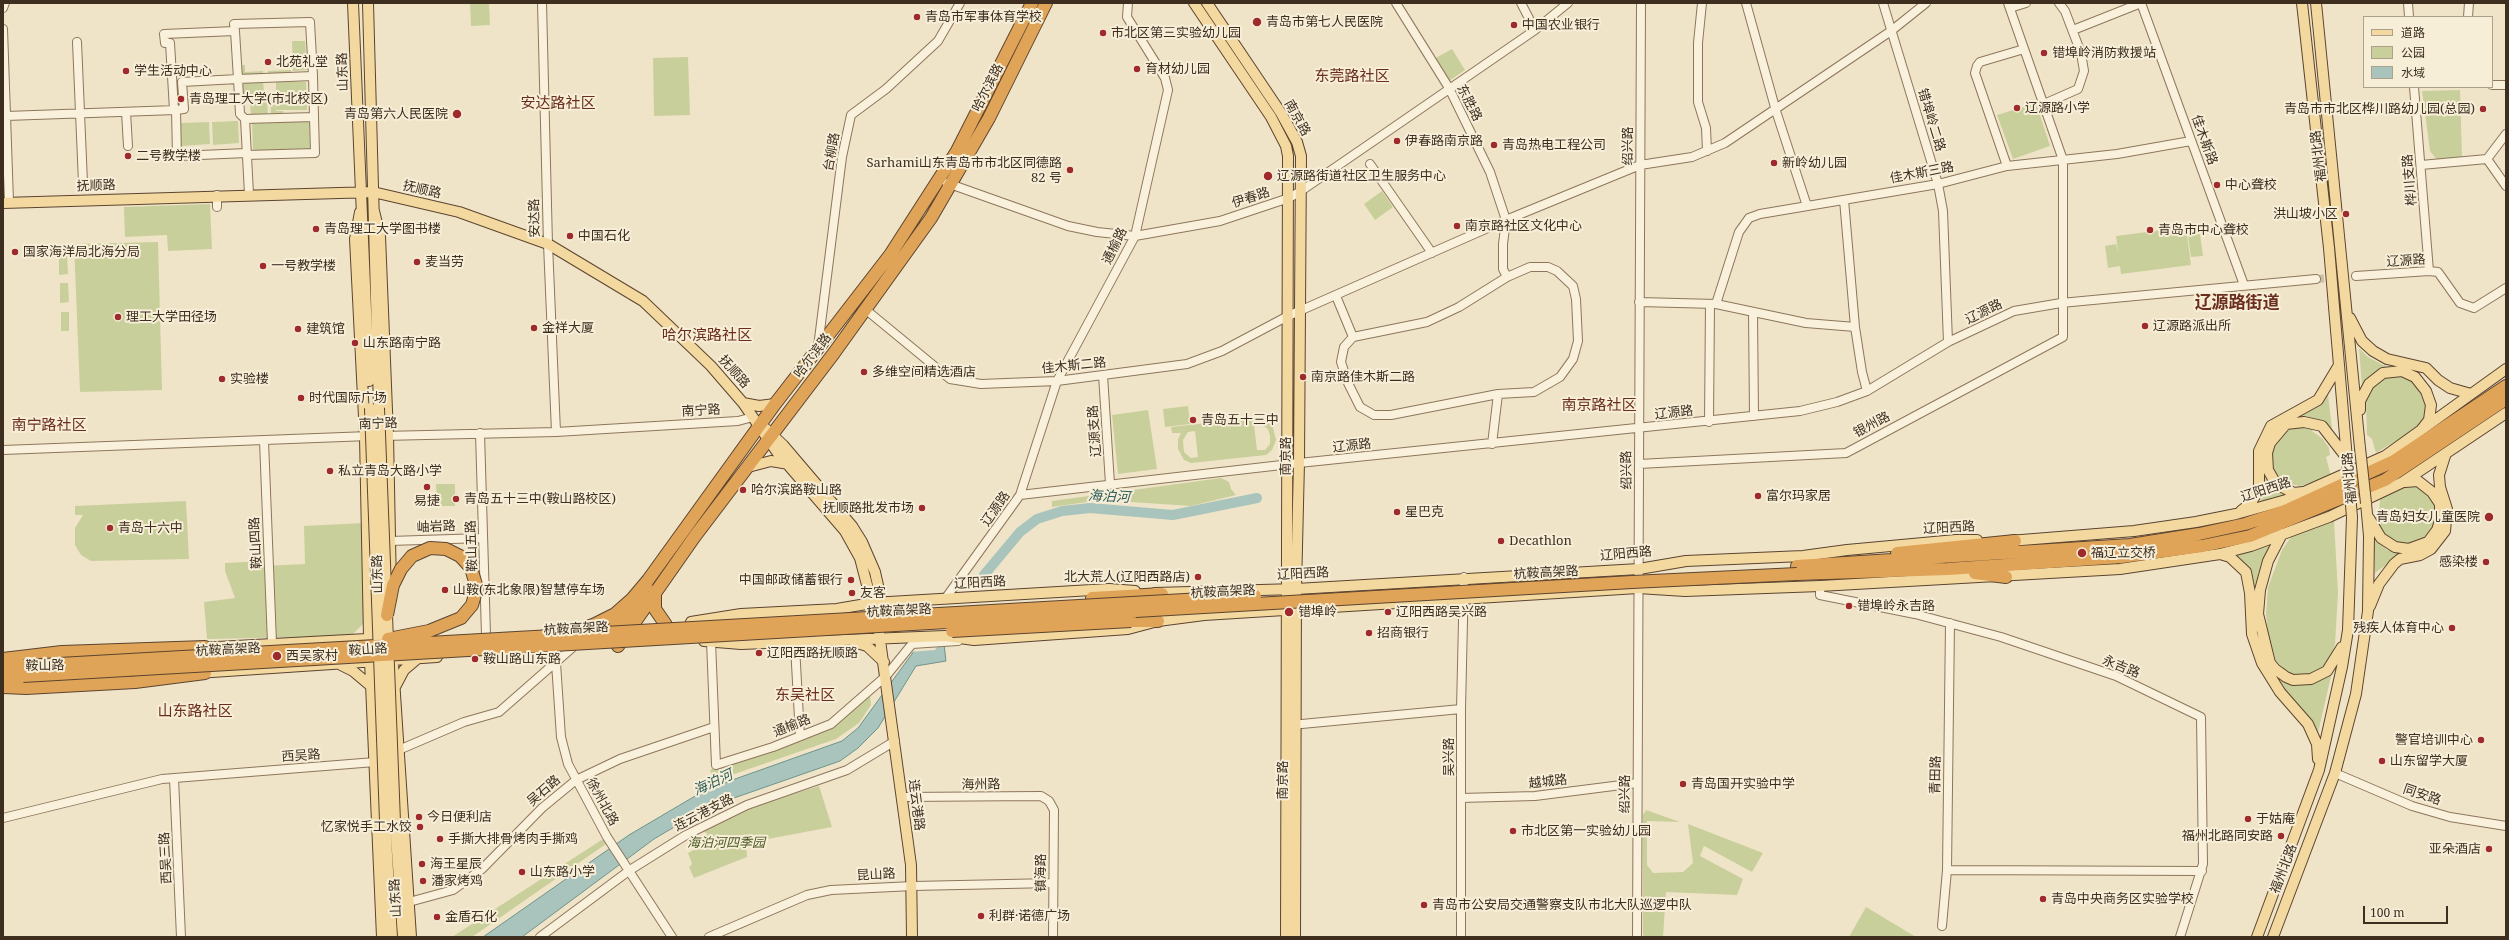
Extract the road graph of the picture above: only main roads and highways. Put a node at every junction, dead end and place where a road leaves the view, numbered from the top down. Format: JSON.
{"nodes":[{"id":1,"x":354,"y":3,"type":"edge"},
{"id":2,"x":368,"y":3,"type":"edge"},
{"id":3,"x":1032,"y":3,"type":"edge"},
{"id":4,"x":1046,"y":3,"type":"edge"},
{"id":5,"x":1194,"y":3,"type":"edge"},
{"id":6,"x":1207,"y":3,"type":"edge"},
{"id":7,"x":2302,"y":3,"type":"edge"},
{"id":8,"x":2316,"y":3,"type":"edge"},
{"id":9,"x":373,"y":192,"type":"junction"},
{"id":10,"x":360,"y":193,"type":"junction"},
{"id":11,"x":6,"y":203,"type":"edge"},
{"id":12,"x":374,"y":211,"type":"junction"},
{"id":13,"x":360,"y":212,"type":"junction"},
{"id":14,"x":2348,"y":315,"type":"junction"},
{"id":15,"x":2339,"y":365,"type":"junction"},
{"id":16,"x":2506,"y":369,"type":"edge"},
{"id":17,"x":2506,"y":386,"type":"edge"},
{"id":18,"x":2471,"y":394,"type":"junction"},
{"id":19,"x":2506,"y":399,"type":"edge"},
{"id":20,"x":743,"y":403,"type":"junction"},
{"id":21,"x":775,"y":404,"type":"junction"},
{"id":22,"x":375,"y":408,"type":"junction"},
{"id":23,"x":2506,"y":413,"type":"edge"},
{"id":24,"x":757,"y":422,"type":"junction"},
{"id":25,"x":2420,"y":432,"type":"junction"},
{"id":26,"x":770,"y":436,"type":"junction"},
{"id":27,"x":2360,"y":448,"type":"junction"},
{"id":28,"x":2445,"y":456,"type":"junction"},
{"id":29,"x":2347,"y":459,"type":"junction"},
{"id":30,"x":789,"y":464,"type":"junction"},
{"id":31,"x":748,"y":467,"type":"junction"},
{"id":32,"x":2403,"y":482,"type":"junction"},
{"id":33,"x":2305,"y":492,"type":"junction"},
{"id":34,"x":2366,"y":503,"type":"junction"},
{"id":35,"x":2236,"y":514,"type":"junction"},
{"id":36,"x":2282,"y":534,"type":"junction"},
{"id":37,"x":2015,"y":541,"type":"junction"},
{"id":38,"x":2220,"y":554,"type":"junction"},
{"id":39,"x":1797,"y":570,"type":"junction"},
{"id":40,"x":2006,"y":577,"type":"joint"},
{"id":41,"x":648,"y":580,"type":"junction"},
{"id":42,"x":1820,"y":580,"type":"junction"},
{"id":43,"x":1291,"y":589,"type":"junction"},
{"id":44,"x":655,"y":591,"type":"junction"},
{"id":45,"x":1162,"y":594,"type":"junction"},
{"id":46,"x":877,"y":603,"type":"junction"},
{"id":47,"x":1291,"y":610,"type":"junction"},
{"id":48,"x":2368,"y":611,"type":"junction"},
{"id":49,"x":388,"y":615,"type":"junction"},
{"id":50,"x":709,"y":621,"type":"joint"},
{"id":51,"x":1158,"y":621,"type":"junction"},
{"id":52,"x":666,"y":625,"type":"junction"},
{"id":53,"x":369,"y":627,"type":"junction"},
{"id":54,"x":631,"y":627,"type":"junction"},
{"id":55,"x":783,"y":627,"type":"junction"},
{"id":56,"x":614,"y":628,"type":"junction"},
{"id":57,"x":578,"y":630,"type":"junction"},
{"id":58,"x":2348,"y":630,"type":"junction"},
{"id":59,"x":369,"y":638,"type":"junction"},
{"id":60,"x":392,"y":638,"type":"junction"},
{"id":61,"x":881,"y":638,"type":"junction"},
{"id":62,"x":849,"y":640,"type":"junction"},
{"id":63,"x":354,"y":643,"type":"junction"},
{"id":64,"x":618,"y":646,"type":"junction"},
{"id":65,"x":205,"y":647,"type":"junction"},
{"id":66,"x":3,"y":659,"type":"edge"},
{"id":67,"x":416,"y":659,"type":"junction"},
{"id":68,"x":393,"y":661,"type":"junction"},
{"id":69,"x":884,"y":662,"type":"junction"},
{"id":70,"x":3,"y":663,"type":"edge"},
{"id":71,"x":371,"y":663,"type":"junction"},
{"id":72,"x":339,"y":664,"type":"junction"},
{"id":73,"x":3,"y":668,"type":"edge"},
{"id":74,"x":205,"y":673,"type":"junction"},
{"id":75,"x":886,"y":676,"type":"joint"},
{"id":76,"x":3,"y":679,"type":"edge"},
{"id":77,"x":3,"y":687,"type":"edge"},
{"id":78,"x":372,"y":687,"type":"junction"},
{"id":79,"x":396,"y":687,"type":"junction"},
{"id":80,"x":1291,"y":725,"type":"junction"},
{"id":81,"x":2319,"y":770,"type":"junction"},
{"id":82,"x":382,"y":937,"type":"edge"},
{"id":83,"x":392,"y":937,"type":"edge"},
{"id":84,"x":403,"y":937,"type":"edge"},
{"id":85,"x":411,"y":937,"type":"edge"},
{"id":86,"x":912,"y":937,"type":"edge"},
{"id":87,"x":1286,"y":937,"type":"edge"},
{"id":88,"x":1295,"y":937,"type":"edge"},
{"id":89,"x":2257,"y":937,"type":"edge"},
{"id":90,"x":2273,"y":937,"type":"edge"}],
"edges":[{"from":1,"to":10,"type":"main road","name":"山东路"},
{"from":2,"to":9,"type":"main road","name":"山东路"},
{"from":3,"to":21,"type":"highway","name":"哈尔滨路"},
{"from":4,"to":26,"type":"highway","name":"哈尔滨路"},
{"from":5,"to":43,"type":"main road","name":"南京路"},
{"from":6,"to":43,"type":"main road","name":"南京路"},
{"from":7,"to":15,"type":"main road","name":"福州北路"},
{"from":8,"to":14,"type":"main road","name":"福州北路"},
{"from":9,"to":10,"type":"main road","name":"抚顺路"},
{"from":9,"to":12,"type":"main road","name":"山东路"},
{"from":9,"to":20,"type":"main road","name":"抚顺路"},
{"from":10,"to":11,"type":"main road","name":"抚顺路"},
{"from":10,"to":13,"type":"main road","name":"山东路"},
{"from":12,"to":22,"type":"main road","name":"山东路"},
{"from":12,"to":60,"type":"main road","name":"山东路"},
{"from":13,"to":22,"type":"main road","name":"山东路"},
{"from":13,"to":53,"type":"main road","name":"山东路"},
{"from":14,"to":18,"type":"main road"},
{"from":14,"to":27,"type":"main road","name":"福州北路"},
{"from":15,"to":29,"type":"main road","name":"福州北路"},
{"from":15,"to":35,"type":"main road"},
{"from":16,"to":18,"type":"main road","name":"辽阳西路"},
{"from":17,"to":39,"type":"highway","name":"辽阳西路"},
{"from":18,"to":25,"type":"main road","name":"辽阳西路"},
{"from":19,"to":42,"type":"highway"},
{"from":20,"to":21,"type":"main road"},
{"from":20,"to":24,"type":"main road","name":"抚顺路"},
{"from":21,"to":24,"type":"highway","name":"哈尔滨路"},
{"from":22,"to":49,"type":"main road","name":"山东路","bridge":true},
{"from":22,"to":83,"type":"main road","name":"山东路","bridge":true},
{"from":23,"to":28,"type":"main road"},
{"from":24,"to":26,"type":"main road","name":"抚顺路"},
{"from":24,"to":41,"type":"highway","name":"哈尔滨路"},
{"from":25,"to":27,"type":"main road"},
{"from":25,"to":33,"type":"main road","name":"辽阳西路"},
{"from":26,"to":30,"type":"main road","name":"抚顺路"},
{"from":26,"to":31,"type":"highway","name":"哈尔滨路"},
{"from":26,"to":46,"type":"main road","name":"抚顺路"},
{"from":27,"to":34,"type":"main road","name":"福州北路","bridge":true},
{"from":28,"to":32,"type":"main road"},
{"from":28,"to":48,"type":"main road"},
{"from":29,"to":33,"type":"main road"},
{"from":29,"to":58,"type":"main road","name":"福州北路","bridge":true},
{"from":30,"to":31,"type":"main road"},
{"from":30,"to":46,"type":"main road","name":"抚顺路"},
{"from":31,"to":44,"type":"highway","name":"哈尔滨路"},
{"from":32,"to":34,"type":"main road"},
{"from":32,"to":36,"type":"main road"},
{"from":33,"to":35,"type":"main road","name":"辽阳西路"},
{"from":34,"to":48,"type":"main road","name":"福州北路"},
{"from":35,"to":37,"type":"main road","name":"辽阳西路"},
{"from":36,"to":38,"type":"main road"},
{"from":36,"to":58,"type":"main road"},
{"from":37,"to":39,"type":"highway"},
{"from":37,"to":43,"type":"main road","name":"辽阳西路"},
{"from":38,"to":40,"type":"main road"},
{"from":38,"to":81,"type":"main road"},
{"from":39,"to":42,"type":"highway"},
{"from":39,"to":55,"type":"highway","name":"杭鞍高架路","bridge":true},
{"from":40,"to":42,"type":"highway"},
{"from":41,"to":56,"type":"highway","name":"哈尔滨路"},
{"from":41,"to":57,"type":"highway","name":"哈尔滨路"},
{"from":42,"to":47,"type":"main road"},
{"from":43,"to":45,"type":"main road","name":"辽阳西路"},
{"from":43,"to":47,"type":"main road","name":"南京路"},
{"from":44,"to":52,"type":"highway"},
{"from":44,"to":54,"type":"highway","name":"哈尔滨路"},
{"from":45,"to":46,"type":"main road","name":"辽阳西路"},
{"from":45,"to":55,"type":"highway","bridge":true},
{"from":46,"to":50,"type":"main road","name":"辽阳西路"},
{"from":46,"to":61,"type":"main road","name":"抚顺路"},
{"from":47,"to":51,"type":"main road"},
{"from":47,"to":80,"type":"main road","name":"南京路"},
{"from":48,"to":90,"type":"main road","name":"福州北路"},
{"from":49,"to":63,"type":"highway","bridge":true},
{"from":49,"to":84,"type":"main road","name":"山东路","bridge":true},
{"from":50,"to":52,"type":"main road","name":"鞍山路"},
{"from":51,"to":55,"type":"highway","bridge":true},
{"from":51,"to":61,"type":"main road"},
{"from":52,"to":54,"type":"main road","name":"鞍山路"},
{"from":53,"to":59,"type":"main road","name":"山东路"},
{"from":53,"to":63,"type":"main road"},
{"from":54,"to":56,"type":"main road","name":"鞍山路"},
{"from":54,"to":64,"type":"highway","name":"哈尔滨路"},
{"from":55,"to":63,"type":"highway","name":"杭鞍高架路","bridge":true},
{"from":55,"to":76,"type":"highway","name":"杭鞍高架路","bridge":true},
{"from":56,"to":57,"type":"main road","name":"鞍山路"},
{"from":56,"to":64,"type":"highway"},
{"from":57,"to":60,"type":"main road","name":"鞍山路"},
{"from":58,"to":81,"type":"main road","name":"福州北路"},
{"from":59,"to":60,"type":"main road","name":"鞍山路"},
{"from":59,"to":63,"type":"main road","name":"鞍山路"},
{"from":59,"to":71,"type":"main road","name":"山东路"},
{"from":60,"to":68,"type":"main road","name":"山东路"},
{"from":61,"to":62,"type":"main road"},
{"from":61,"to":69,"type":"main road","name":"抚顺路"},
{"from":62,"to":64,"type":"main road","name":"鞍山路"},
{"from":62,"to":69,"type":"main road"},
{"from":63,"to":65,"type":"main road","name":"鞍山路"},
{"from":63,"to":73,"type":"highway","name":"杭鞍高架路","bridge":true},
{"from":64,"to":67,"type":"main road","name":"鞍山路"},
{"from":65,"to":66,"type":"highway"},
{"from":65,"to":70,"type":"main road","name":"鞍山路"},
{"from":67,"to":68,"type":"main road","name":"鞍山路"},
{"from":67,"to":79,"type":"main road"},
{"from":68,"to":71,"type":"main road","name":"鞍山路"},
{"from":68,"to":79,"type":"main road","name":"山东路"},
{"from":69,"to":75,"type":"main road","name":"抚顺路"},
{"from":71,"to":72,"type":"main road","name":"鞍山路"},
{"from":71,"to":78,"type":"main road","name":"山东路"},
{"from":72,"to":74,"type":"main road","name":"鞍山路"},
{"from":72,"to":78,"type":"main road"},
{"from":74,"to":76,"type":"main road","name":"鞍山路"},
{"from":74,"to":77,"type":"highway"},
{"from":75,"to":86,"type":"main road","name":"连云港路"},
{"from":78,"to":82,"type":"main road","name":"山东路"},
{"from":79,"to":85,"type":"main road","name":"山东路"},
{"from":80,"to":87,"type":"main road","name":"南京路"},
{"from":80,"to":88,"type":"main road","name":"南京路"},
{"from":81,"to":89,"type":"main road","name":"福州北路"}]}
